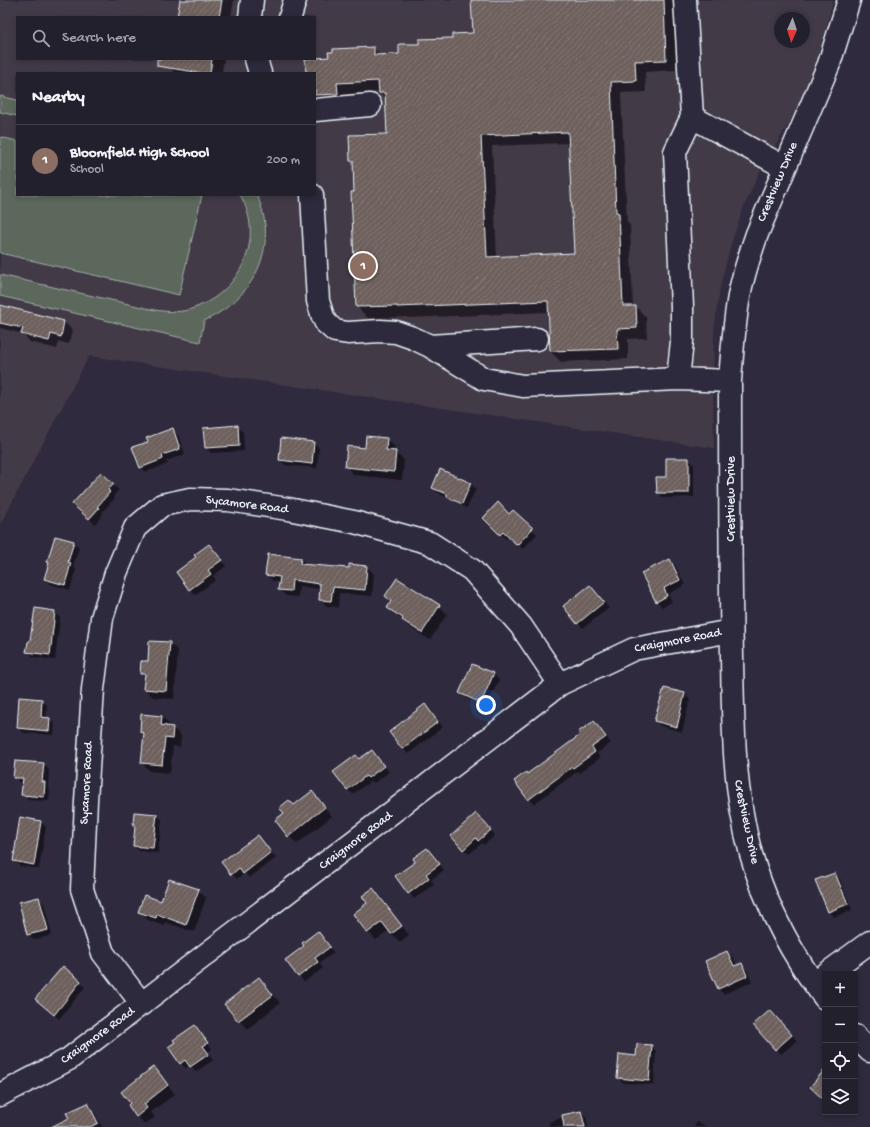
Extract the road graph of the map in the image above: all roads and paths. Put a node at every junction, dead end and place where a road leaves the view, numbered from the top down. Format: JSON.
{"nodes":[{"id":1,"x":252,"y":0,"type":"edge"},
{"id":2,"x":295,"y":0,"type":"edge"},
{"id":3,"x":685,"y":0,"type":"edge"},
{"id":4,"x":848,"y":0,"type":"edge"},
{"id":5,"x":250,"y":16,"type":"edge"},
{"id":6,"x":290,"y":16,"type":"edge"},
{"id":7,"x":256,"y":60,"type":"edge"},
{"id":8,"x":260,"y":72,"type":"edge"},
{"id":9,"x":370,"y":105,"type":"dead end"},
{"id":10,"x":316,"y":110,"type":"edge"},
{"id":11,"x":692,"y":117,"type":"junction"},
{"id":12,"x":784,"y":167,"type":"junction"},
{"id":13,"x":312,"y":196,"type":"edge"},
{"id":14,"x":537,"y":339,"type":"dead end"},
{"id":15,"x":430,"y":346,"type":"junction"},
{"id":16,"x":678,"y":379,"type":"junction"},
{"id":17,"x":730,"y":381,"type":"junction"},
{"id":18,"x":731,"y":631,"type":"junction"},
{"id":19,"x":560,"y":684,"type":"junction"},
{"id":20,"x":870,"y":942,"type":"edge"},
{"id":21,"x":836,"y":971,"type":"edge"},
{"id":22,"x":822,"y":981,"type":"edge"},
{"id":23,"x":142,"y":1004,"type":"junction"},
{"id":24,"x":858,"y":1039,"type":"edge"},
{"id":25,"x":870,"y":1051,"type":"edge"},
{"id":26,"x":0,"y":1095,"type":"edge"}],
"edges":[{"from":1,"to":5,"type":"street"},
{"from":2,"to":6,"type":"street"},
{"from":3,"to":11,"type":"street"},
{"from":4,"to":12,"type":"street","name":"Crestview Drive"},
{"from":7,"to":8,"type":"street"},
{"from":9,"to":10,"type":"street"},
{"from":11,"to":12,"type":"street"},
{"from":11,"to":16,"type":"street"},
{"from":12,"to":17,"type":"street","name":"Crestview Drive"},
{"from":13,"to":15,"type":"street"},
{"from":14,"to":15,"type":"street"},
{"from":15,"to":16,"type":"street"},
{"from":16,"to":17,"type":"street"},
{"from":17,"to":18,"type":"street","name":"Crestview Drive"},
{"from":18,"to":19,"type":"street","name":"Craigmore Road"},
{"from":18,"to":22,"type":"street","name":"Crestview Drive"},
{"from":19,"to":23,"type":"street","name":"Craigmore Road"},
{"from":19,"to":23,"type":"street","name":"Sycamore Road"},
{"from":20,"to":21,"type":"street"},
{"from":23,"to":26,"type":"street","name":"Craigmore Road"},
{"from":24,"to":25,"type":"street"}]}
